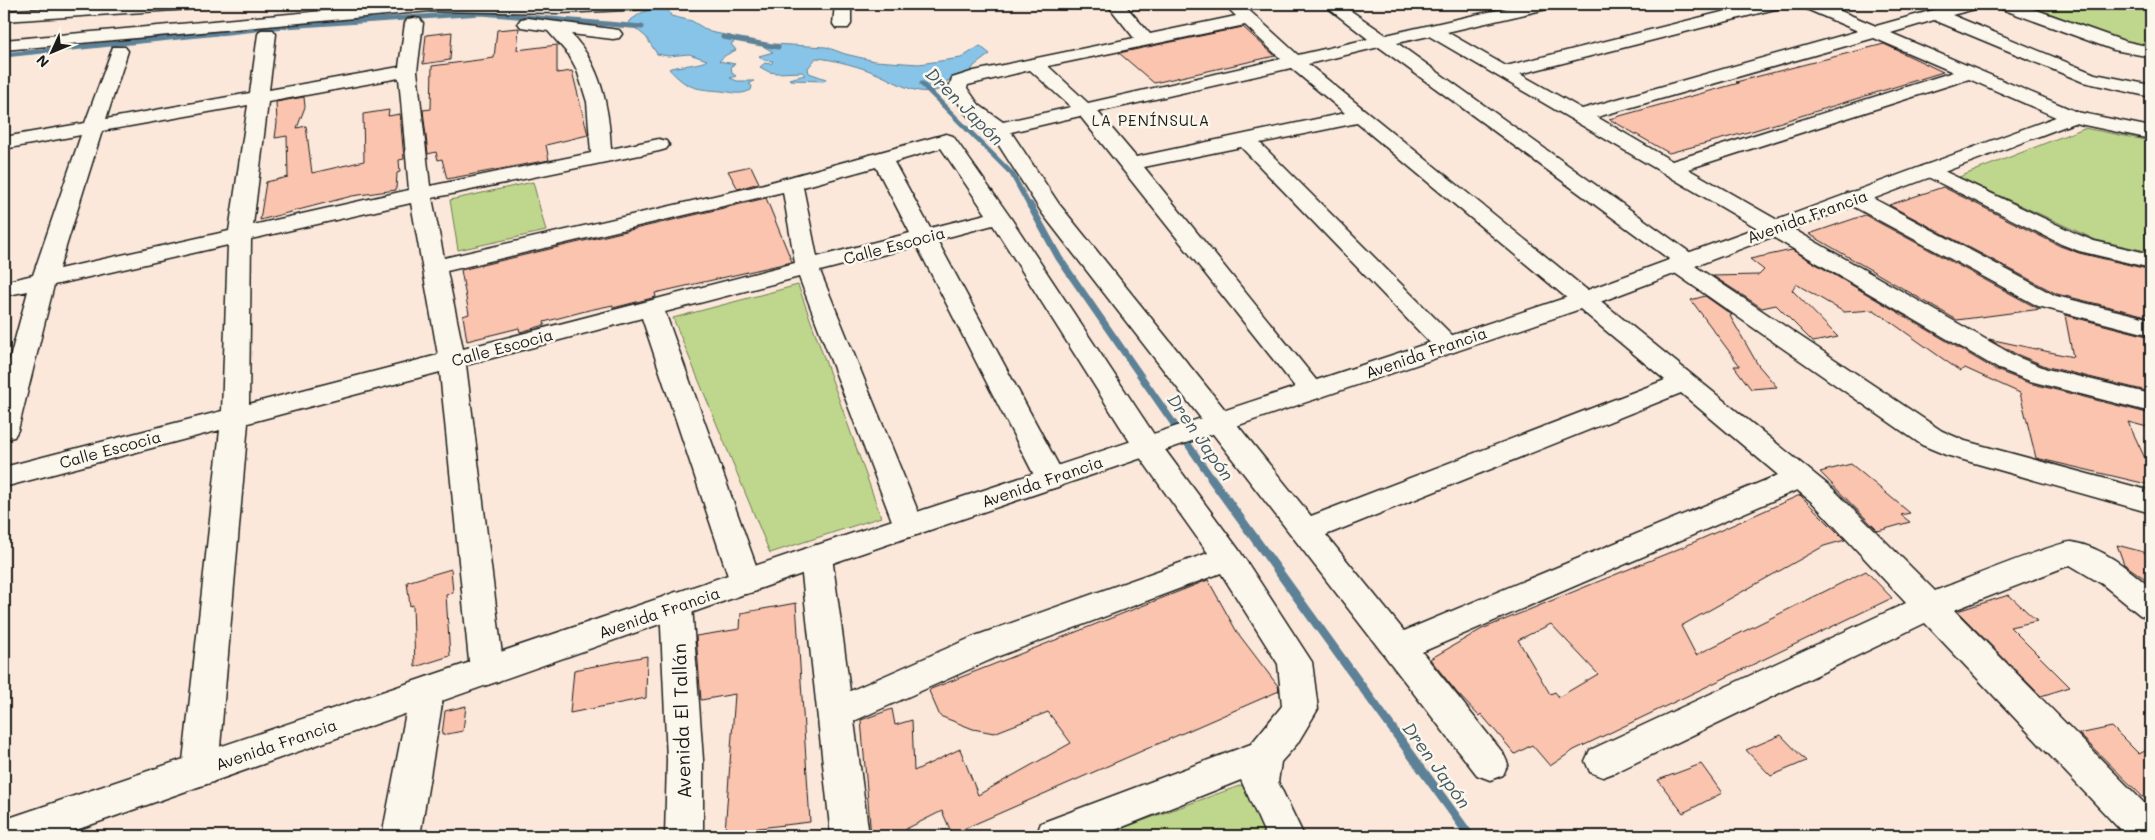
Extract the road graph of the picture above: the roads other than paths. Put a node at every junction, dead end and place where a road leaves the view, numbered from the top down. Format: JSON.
{"nodes":[{"id":1,"x":190,"y":4,"type":"edge"},
{"id":2,"x":648,"y":4,"type":"edge"},
{"id":3,"x":843,"y":4,"type":"edge"},
{"id":4,"x":1116,"y":4,"type":"edge"},
{"id":5,"x":1331,"y":4,"type":"edge"},
{"id":6,"x":1545,"y":4,"type":"edge"},
{"id":7,"x":1773,"y":4,"type":"edge"},
{"id":8,"x":1810,"y":4,"type":"edge"},
{"id":9,"x":1972,"y":4,"type":"edge"},
{"id":10,"x":2005,"y":4,"type":"edge"},
{"id":11,"x":480,"y":5,"type":"edge"},
{"id":12,"x":90,"y":7,"type":"edge"},
{"id":13,"x":295,"y":11,"type":"edge"},
{"id":14,"x":1240,"y":11,"type":"edge"},
{"id":15,"x":1936,"y":15,"type":"junction"},
{"id":16,"x":4,"y":16,"type":"edge"},
{"id":17,"x":414,"y":23,"type":"junction"},
{"id":18,"x":842,"y":24,"type":"dead end"},
{"id":19,"x":553,"y":26,"type":"junction"},
{"id":20,"x":1431,"y":30,"type":"junction"},
{"id":21,"x":1875,"y":32,"type":"junction"},
{"id":22,"x":267,"y":34,"type":"junction"},
{"id":23,"x":613,"y":34,"type":"dead end"},
{"id":24,"x":61,"y":40,"type":"junction"},
{"id":25,"x":1145,"y":40,"type":"junction"},
{"id":26,"x":1380,"y":41,"type":"junction"},
{"id":27,"x":4,"y":45,"type":"edge"},
{"id":28,"x":119,"y":51,"type":"junction"},
{"id":29,"x":2151,"y":52,"type":"edge"},
{"id":30,"x":93,"y":54,"type":"dead end"},
{"id":31,"x":1295,"y":62,"type":"junction"},
{"id":32,"x":1033,"y":64,"type":"junction"},
{"id":33,"x":408,"y":70,"type":"junction"},
{"id":34,"x":1504,"y":72,"type":"junction"},
{"id":35,"x":1969,"y":73,"type":"junction"},
{"id":36,"x":2151,"y":91,"type":"edge"},
{"id":37,"x":259,"y":97,"type":"junction"},
{"id":38,"x":1085,"y":110,"type":"junction"},
{"id":39,"x":1361,"y":116,"type":"junction"},
{"id":40,"x":1580,"y":116,"type":"junction"},
{"id":41,"x":2072,"y":117,"type":"junction"},
{"id":42,"x":94,"y":126,"type":"junction"},
{"id":43,"x":999,"y":129,"type":"junction"},
{"id":44,"x":2151,"y":133,"type":"edge"},
{"id":45,"x":1246,"y":140,"type":"junction"},
{"id":46,"x":4,"y":143,"type":"edge"},
{"id":47,"x":658,"y":145,"type":"dead end"},
{"id":48,"x":601,"y":157,"type":"junction"},
{"id":49,"x":883,"y":160,"type":"junction"},
{"id":50,"x":1130,"y":164,"type":"junction"},
{"id":51,"x":1670,"y":168,"type":"junction"},
{"id":52,"x":1929,"y":170,"type":"junction"},
{"id":53,"x":792,"y":183,"type":"junction"},
{"id":54,"x":420,"y":194,"type":"junction"},
{"id":55,"x":1855,"y":198,"type":"junction"},
{"id":56,"x":999,"y":217,"type":"junction"},
{"id":57,"x":1774,"y":228,"type":"junction"},
{"id":58,"x":240,"y":236,"type":"junction"},
{"id":59,"x":925,"y":236,"type":"junction"},
{"id":60,"x":2151,"y":261,"type":"edge"},
{"id":61,"x":1682,"y":263,"type":"junction"},
{"id":62,"x":434,"y":267,"type":"junction"},
{"id":63,"x":807,"y":267,"type":"junction"},
{"id":64,"x":43,"y":281,"type":"junction"},
{"id":65,"x":4,"y":289,"type":"edge"},
{"id":66,"x":1583,"y":300,"type":"junction"},
{"id":67,"x":651,"y":308,"type":"junction"},
{"id":68,"x":2151,"y":327,"type":"edge"},
{"id":69,"x":1447,"y":346,"type":"junction"},
{"id":70,"x":452,"y":360,"type":"junction"},
{"id":71,"x":1684,"y":382,"type":"junction"},
{"id":72,"x":1312,"y":391,"type":"junction"},
{"id":73,"x":2151,"y":403,"type":"edge"},
{"id":74,"x":235,"y":416,"type":"junction"},
{"id":75,"x":1212,"y":424,"type":"junction"},
{"id":76,"x":4,"y":430,"type":"edge"},
{"id":77,"x":1152,"y":444,"type":"junction"},
{"id":78,"x":4,"y":476,"type":"edge"},
{"id":79,"x":1800,"y":477,"type":"junction"},
{"id":80,"x":1051,"y":479,"type":"junction"},
{"id":81,"x":2151,"y":502,"type":"edge"},
{"id":82,"x":909,"y":526,"type":"junction"},
{"id":83,"x":1305,"y":531,"type":"junction"},
{"id":84,"x":816,"y":557,"type":"junction"},
{"id":85,"x":1228,"y":558,"type":"junction"},
{"id":86,"x":746,"y":582,"type":"junction"},
{"id":87,"x":676,"y":605,"type":"junction"},
{"id":88,"x":1930,"y":606,"type":"junction"},
{"id":89,"x":2151,"y":606,"type":"edge"},
{"id":90,"x":1398,"y":648,"type":"junction"},
{"id":91,"x":487,"y":671,"type":"junction"},
{"id":92,"x":427,"y":692,"type":"junction"},
{"id":93,"x":835,"y":713,"type":"junction"},
{"id":94,"x":1264,"y":755,"type":"junction"},
{"id":95,"x":1603,"y":761,"type":"dead end"},
{"id":96,"x":1490,"y":764,"type":"dead end"},
{"id":97,"x":200,"y":770,"type":"junction"},
{"id":98,"x":1064,"y":835,"type":"edge"},
{"id":99,"x":9,"y":836,"type":"edge"},
{"id":100,"x":401,"y":836,"type":"edge"},
{"id":101,"x":684,"y":836,"type":"edge"},
{"id":102,"x":850,"y":836,"type":"edge"},
{"id":103,"x":1284,"y":836,"type":"edge"},
{"id":104,"x":2151,"y":836,"type":"edge"}],
"edges":[{"from":1,"to":12,"type":"street"},
{"from":2,"to":11,"type":"street"},
{"from":3,"to":18,"type":"street"},
{"from":4,"to":25,"type":"street"},
{"from":5,"to":26,"type":"street"},
{"from":6,"to":20,"type":"street"},
{"from":7,"to":34,"type":"street"},
{"from":8,"to":21,"type":"street"},
{"from":9,"to":15,"type":"street"},
{"from":10,"to":29,"type":"street"},
{"from":11,"to":13,"type":"street"},
{"from":12,"to":16,"type":"street"},
{"from":12,"to":24,"type":"street"},
{"from":13,"to":24,"type":"street"},
{"from":14,"to":25,"type":"street"},
{"from":14,"to":31,"type":"street"},
{"from":15,"to":21,"type":"street"},
{"from":15,"to":36,"type":"street"},
{"from":17,"to":19,"type":"street"},
{"from":17,"to":22,"type":"street"},
{"from":17,"to":33,"type":"street"},
{"from":19,"to":23,"type":"street"},
{"from":19,"to":48,"type":"street"},
{"from":20,"to":26,"type":"street"},
{"from":20,"to":34,"type":"street"},
{"from":21,"to":35,"type":"street"},
{"from":21,"to":40,"type":"street"},
{"from":22,"to":28,"type":"street"},
{"from":22,"to":37,"type":"street"},
{"from":24,"to":27,"type":"street"},
{"from":25,"to":32,"type":"street"},
{"from":26,"to":31,"type":"street"},
{"from":26,"to":61,"type":"street"},
{"from":28,"to":30,"type":"street"},
{"from":28,"to":42,"type":"street"},
{"from":31,"to":38,"type":"street"},
{"from":31,"to":39,"type":"street"},
{"from":32,"to":38,"type":"street"},
{"from":32,"to":43,"type":"street"},
{"from":33,"to":37,"type":"street"},
{"from":33,"to":54,"type":"street"},
{"from":34,"to":40,"type":"street"},
{"from":35,"to":41,"type":"street"},
{"from":35,"to":51,"type":"street"},
{"from":37,"to":42,"type":"street"},
{"from":37,"to":58,"type":"street"},
{"from":38,"to":43,"type":"street"},
{"from":38,"to":50,"type":"street"},
{"from":39,"to":45,"type":"street"},
{"from":39,"to":66,"type":"street"},
{"from":40,"to":51,"type":"street"},
{"from":41,"to":44,"type":"street"},
{"from":41,"to":52,"type":"street","name":"Avenida Francia"},
{"from":42,"to":46,"type":"street"},
{"from":42,"to":64,"type":"street"},
{"from":43,"to":75,"type":"street"},
{"from":45,"to":50,"type":"street"},
{"from":45,"to":69,"type":"street"},
{"from":47,"to":48,"type":"street"},
{"from":48,"to":54,"type":"street"},
{"from":49,"to":53,"type":"street"},
{"from":49,"to":56,"type":"street"},
{"from":49,"to":59,"type":"street"},
{"from":50,"to":72,"type":"street"},
{"from":51,"to":57,"type":"street"},
{"from":52,"to":55,"type":"street","name":"Avenida Francia"},
{"from":52,"to":60,"type":"street"},
{"from":53,"to":62,"type":"street"},
{"from":53,"to":63,"type":"street"},
{"from":54,"to":58,"type":"street"},
{"from":54,"to":62,"type":"street"},
{"from":55,"to":57,"type":"street","name":"Avenida Francia"},
{"from":55,"to":68,"type":"street"},
{"from":56,"to":59,"type":"street","name":"Calle Escocia"},
{"from":56,"to":77,"type":"street"},
{"from":57,"to":61,"type":"street","name":"Avenida Francia"},
{"from":57,"to":73,"type":"street"},
{"from":58,"to":64,"type":"street"},
{"from":58,"to":74,"type":"street"},
{"from":59,"to":63,"type":"street","name":"Calle Escocia"},
{"from":59,"to":80,"type":"street"},
{"from":61,"to":66,"type":"street","name":"Avenida Francia"},
{"from":61,"to":81,"type":"street"},
{"from":62,"to":70,"type":"street"},
{"from":63,"to":67,"type":"street","name":"Calle Escocia"},
{"from":63,"to":82,"type":"street"},
{"from":64,"to":65,"type":"street"},
{"from":64,"to":76,"type":"street"},
{"from":66,"to":69,"type":"street","name":"Avenida Francia"},
{"from":66,"to":71,"type":"street"},
{"from":67,"to":70,"type":"street","name":"Calle Escocia"},
{"from":67,"to":86,"type":"street"},
{"from":69,"to":72,"type":"street","name":"Avenida Francia"},
{"from":70,"to":74,"type":"street","name":"Calle Escocia"},
{"from":70,"to":91,"type":"street"},
{"from":71,"to":79,"type":"street"},
{"from":71,"to":83,"type":"street"},
{"from":72,"to":75,"type":"street","name":"Avenida Francia"},
{"from":74,"to":78,"type":"street","name":"Calle Escocia"},
{"from":74,"to":97,"type":"street"},
{"from":75,"to":77,"type":"street","name":"Avenida Francia"},
{"from":75,"to":83,"type":"street"},
{"from":77,"to":80,"type":"street","name":"Avenida Francia"},
{"from":77,"to":85,"type":"street"},
{"from":79,"to":88,"type":"street"},
{"from":79,"to":90,"type":"street"},
{"from":80,"to":82,"type":"street","name":"Avenida Francia"},
{"from":82,"to":84,"type":"street","name":"Avenida Francia"},
{"from":83,"to":90,"type":"street"},
{"from":84,"to":86,"type":"street","name":"Avenida Francia"},
{"from":84,"to":93,"type":"street"},
{"from":85,"to":93,"type":"street"},
{"from":85,"to":94,"type":"street"},
{"from":86,"to":87,"type":"street","name":"Avenida Francia"},
{"from":87,"to":91,"type":"street","name":"Avenida Francia"},
{"from":87,"to":101,"type":"street","name":"Avenida El Tallán"},
{"from":88,"to":89,"type":"street"},
{"from":88,"to":95,"type":"street"},
{"from":88,"to":104,"type":"street"},
{"from":90,"to":96,"type":"street"},
{"from":91,"to":92,"type":"street","name":"Avenida Francia"},
{"from":92,"to":97,"type":"street","name":"Avenida Francia"},
{"from":92,"to":100,"type":"street"},
{"from":93,"to":102,"type":"street"},
{"from":94,"to":98,"type":"street"},
{"from":94,"to":103,"type":"street"},
{"from":97,"to":99,"type":"street","name":"Avenida Francia"}]}
